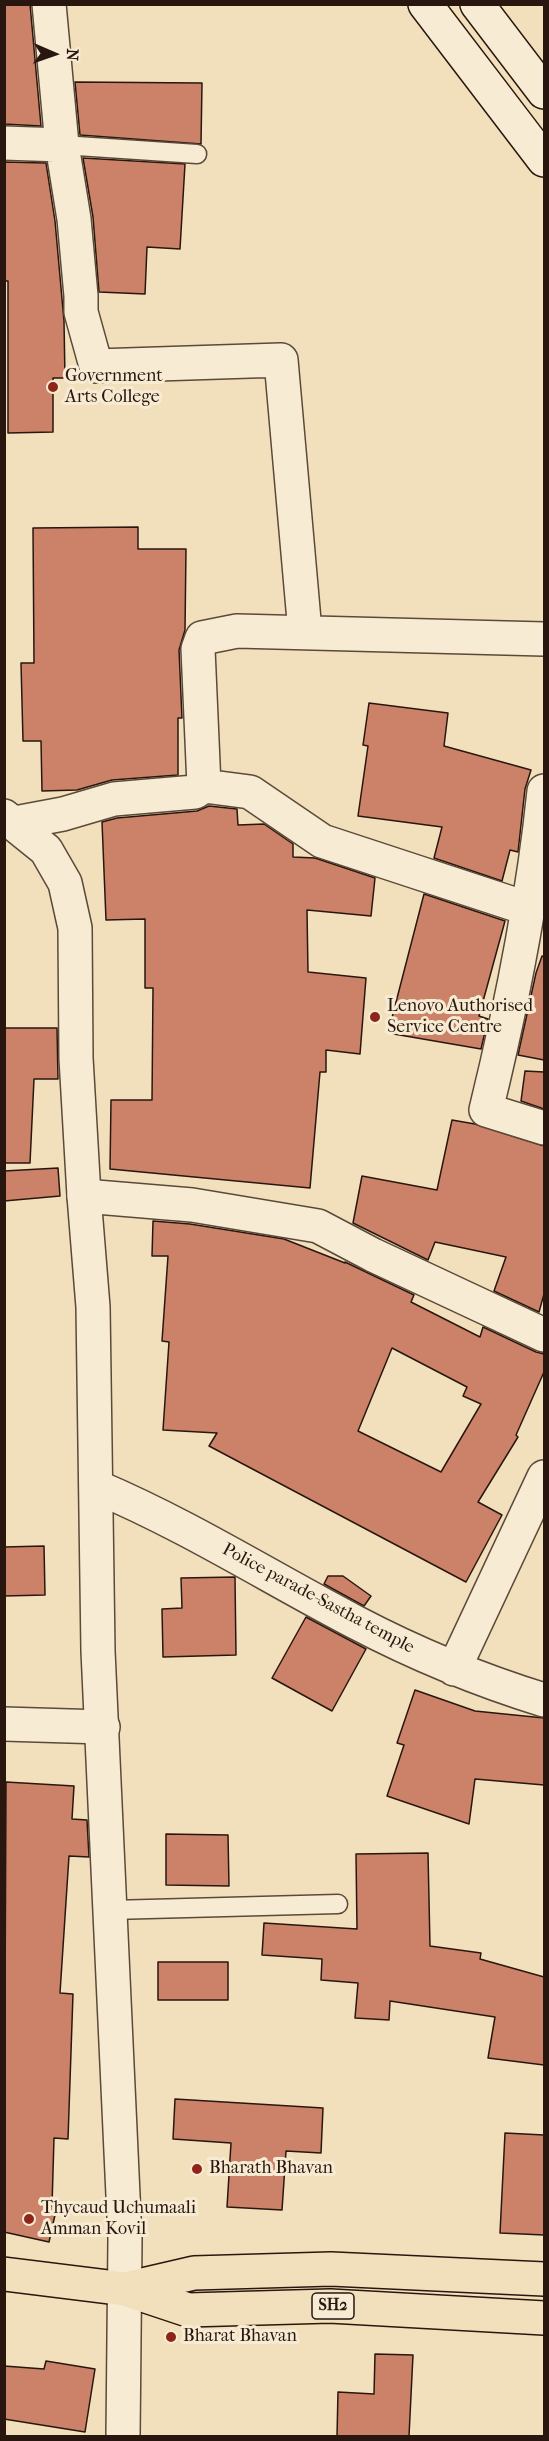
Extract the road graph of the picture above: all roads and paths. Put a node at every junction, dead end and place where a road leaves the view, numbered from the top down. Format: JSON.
{"nodes":[{"id":1,"x":49,"y":4,"type":"edge"},
{"id":2,"x":425,"y":4,"type":"edge"},
{"id":3,"x":477,"y":4,"type":"edge"},
{"id":4,"x":544,"y":92,"type":"edge"},
{"id":5,"x":4,"y":143,"type":"edge"},
{"id":6,"x":63,"y":145,"type":"junction"},
{"id":7,"x":197,"y":154,"type":"dead end"},
{"id":8,"x":544,"y":160,"type":"edge"},
{"id":9,"x":305,"y":632,"type":"junction"},
{"id":10,"x":544,"y":639,"type":"edge"},
{"id":11,"x":204,"y":786,"type":"junction"},
{"id":12,"x":544,"y":791,"type":"edge"},
{"id":13,"x":10,"y":819,"type":"edge"},
{"id":14,"x":529,"y":909,"type":"junction"},
{"id":15,"x":544,"y":1128,"type":"edge"},
{"id":16,"x":84,"y":1196,"type":"junction"},
{"id":17,"x":544,"y":1335,"type":"edge"},
{"id":18,"x":544,"y":1477,"type":"edge"},
{"id":19,"x":97,"y":1487,"type":"junction"},
{"id":20,"x":454,"y":1669,"type":"junction"},
{"id":21,"x":544,"y":1700,"type":"edge"},
{"id":22,"x":4,"y":1724,"type":"edge"},
{"id":23,"x":103,"y":1727,"type":"junction"},
{"id":24,"x":338,"y":1904,"type":"dead end"},
{"id":25,"x":111,"y":1910,"type":"junction"},
{"id":26,"x":4,"y":2274,"type":"edge"},
{"id":27,"x":544,"y":2279,"type":"edge"},
{"id":28,"x":125,"y":2289,"type":"junction"},
{"id":29,"x":544,"y":2318,"type":"edge"},
{"id":30,"x":123,"y":2436,"type":"edge"}],
"edges":[{"from":1,"to":6,"type":"street"},
{"from":2,"to":8,"type":"street"},
{"from":3,"to":4,"type":"street"},
{"from":5,"to":6,"type":"street"},
{"from":6,"to":7,"type":"lane"},
{"from":6,"to":9,"type":"street"},
{"from":9,"to":10,"type":"street"},
{"from":9,"to":11,"type":"street"},
{"from":11,"to":13,"type":"street"},
{"from":11,"to":14,"type":"street"},
{"from":12,"to":14,"type":"street"},
{"from":13,"to":16,"type":"street"},
{"from":14,"to":15,"type":"street"},
{"from":16,"to":17,"type":"street"},
{"from":16,"to":19,"type":"street"},
{"from":18,"to":20,"type":"street"},
{"from":19,"to":20,"type":"street","name":"Police parade-Sastha temple"},
{"from":19,"to":23,"type":"street"},
{"from":20,"to":21,"type":"street","name":"Police parade-Sastha temple"},
{"from":22,"to":23,"type":"street"},
{"from":23,"to":25,"type":"street"},
{"from":24,"to":25,"type":"lane"},
{"from":25,"to":28,"type":"street"},
{"from":26,"to":28,"type":"main road","number":"SH2"},
{"from":27,"to":28,"type":"main road"},
{"from":28,"to":29,"type":"main road","number":"SH2"},
{"from":28,"to":30,"type":"street"}]}
